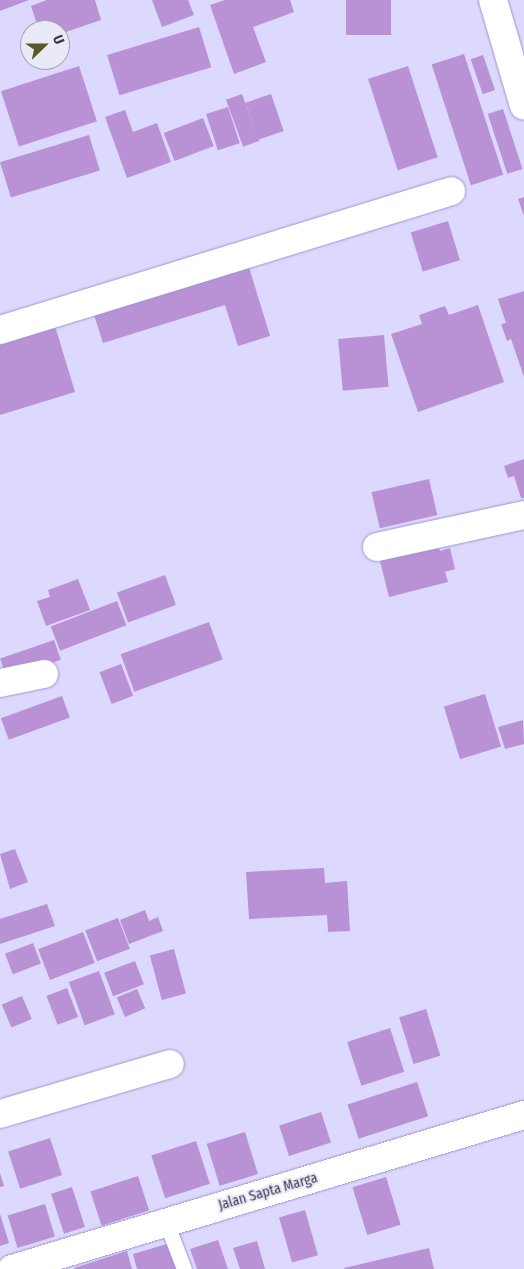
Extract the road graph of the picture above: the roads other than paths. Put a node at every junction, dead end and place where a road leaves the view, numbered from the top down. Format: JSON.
{"nodes":[{"id":1,"x":493,"y":0,"type":"edge"},
{"id":2,"x":524,"y":106,"type":"edge"},
{"id":3,"x":451,"y":191,"type":"dead end"},
{"id":4,"x":0,"y":330,"type":"edge"},
{"id":5,"x":524,"y":515,"type":"edge"},
{"id":6,"x":377,"y":547,"type":"dead end"},
{"id":7,"x":44,"y":674,"type":"dead end"},
{"id":8,"x":0,"y":683,"type":"edge"},
{"id":9,"x":170,"y":1064,"type":"dead end"},
{"id":10,"x":0,"y":1114,"type":"edge"},
{"id":11,"x":524,"y":1115,"type":"edge"},
{"id":12,"x":166,"y":1222,"type":"junction"},
{"id":13,"x":12,"y":1269,"type":"edge"},
{"id":14,"x":184,"y":1269,"type":"edge"}],
"edges":[{"from":1,"to":2,"type":"street"},
{"from":3,"to":4,"type":"street"},
{"from":5,"to":6,"type":"street"},
{"from":7,"to":8,"type":"street"},
{"from":9,"to":10,"type":"street"},
{"from":11,"to":12,"type":"street","name":"Jalan Sapta Marga"},
{"from":12,"to":13,"type":"street","name":"Jalan Sapta Marga"},
{"from":12,"to":14,"type":"lane"}]}
